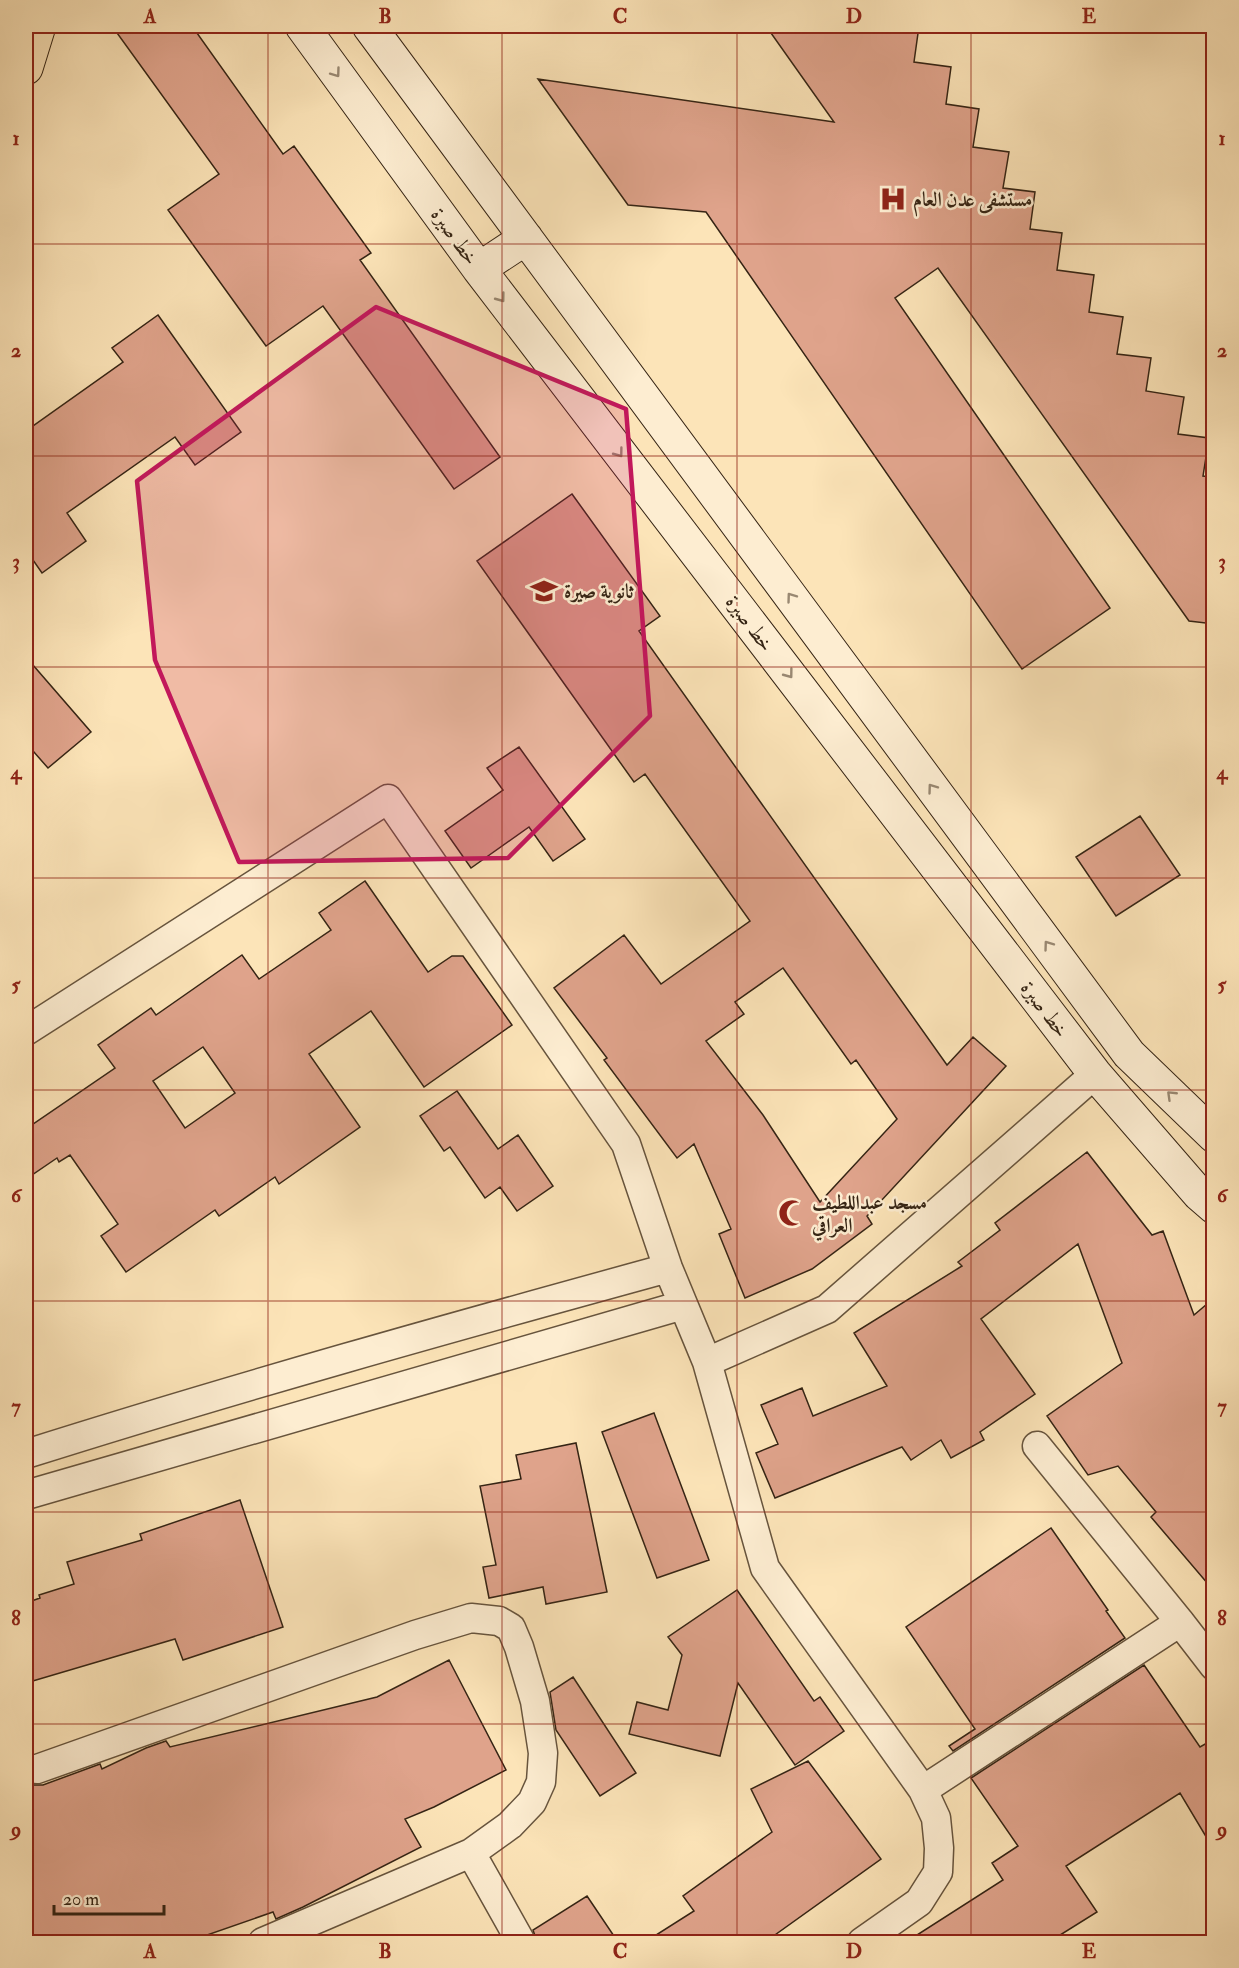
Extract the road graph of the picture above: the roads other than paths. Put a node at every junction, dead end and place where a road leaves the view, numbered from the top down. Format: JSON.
{"nodes":[{"id":1,"x":39,"y":26,"type":"edge"},
{"id":2,"x":302,"y":26,"type":"edge"},
{"id":3,"x":369,"y":26,"type":"edge"},
{"id":4,"x":26,"y":68,"type":"edge"},
{"id":5,"x":526,"y":238,"type":"junction"},
{"id":6,"x":478,"y":269,"type":"junction"},
{"id":7,"x":26,"y":1031,"type":"edge"},
{"id":8,"x":1129,"y":1054,"type":"junction"},
{"id":9,"x":1095,"y":1074,"type":"junction"},
{"id":10,"x":1214,"y":1136,"type":"edge"},
{"id":11,"x":1214,"y":1207,"type":"edge"},
{"id":12,"x":668,"y":1268,"type":"junction"},
{"id":13,"x":682,"y":1305,"type":"junction"},
{"id":14,"x":707,"y":1362,"type":"junction"},
{"id":15,"x":1037,"y":1446,"type":"dead end"},
{"id":16,"x":26,"y":1454,"type":"edge"},
{"id":17,"x":26,"y":1495,"type":"edge"},
{"id":18,"x":1180,"y":1622,"type":"junction"},
{"id":19,"x":1214,"y":1666,"type":"edge"},
{"id":20,"x":37,"y":1769,"type":"dead end"},
{"id":21,"x":923,"y":1790,"type":"junction"},
{"id":22,"x":471,"y":1853,"type":"junction"},
{"id":23,"x":263,"y":1942,"type":"edge"},
{"id":24,"x":521,"y":1942,"type":"edge"},
{"id":25,"x":862,"y":1942,"type":"edge"}],
"edges":[{"from":1,"to":4,"type":"main road"},
{"from":2,"to":6,"type":"street","name":"خط صيرة","one_way":true},
{"from":3,"to":5,"type":"street","name":"خط صيرة"},
{"from":5,"to":6,"type":"street"},
{"from":8,"to":5,"type":"street","name":"خط صيرة","one_way":true},
{"from":6,"to":9,"type":"street","name":"خط صيرة","one_way":true},
{"from":7,"to":12,"type":"street"},
{"from":8,"to":9,"type":"street"},
{"from":10,"to":8,"type":"street","name":"خط صيرة","one_way":true},
{"from":9,"to":11,"type":"street","name":"خط صيرة"},
{"from":9,"to":14,"type":"street"},
{"from":12,"to":13,"type":"street"},
{"from":12,"to":16,"type":"street"},
{"from":13,"to":14,"type":"street"},
{"from":13,"to":17,"type":"street"},
{"from":14,"to":21,"type":"street"},
{"from":15,"to":18,"type":"street"},
{"from":18,"to":19,"type":"street"},
{"from":18,"to":21,"type":"street"},
{"from":20,"to":22,"type":"street"},
{"from":21,"to":25,"type":"street"},
{"from":22,"to":23,"type":"street"},
{"from":22,"to":24,"type":"street"}]}
